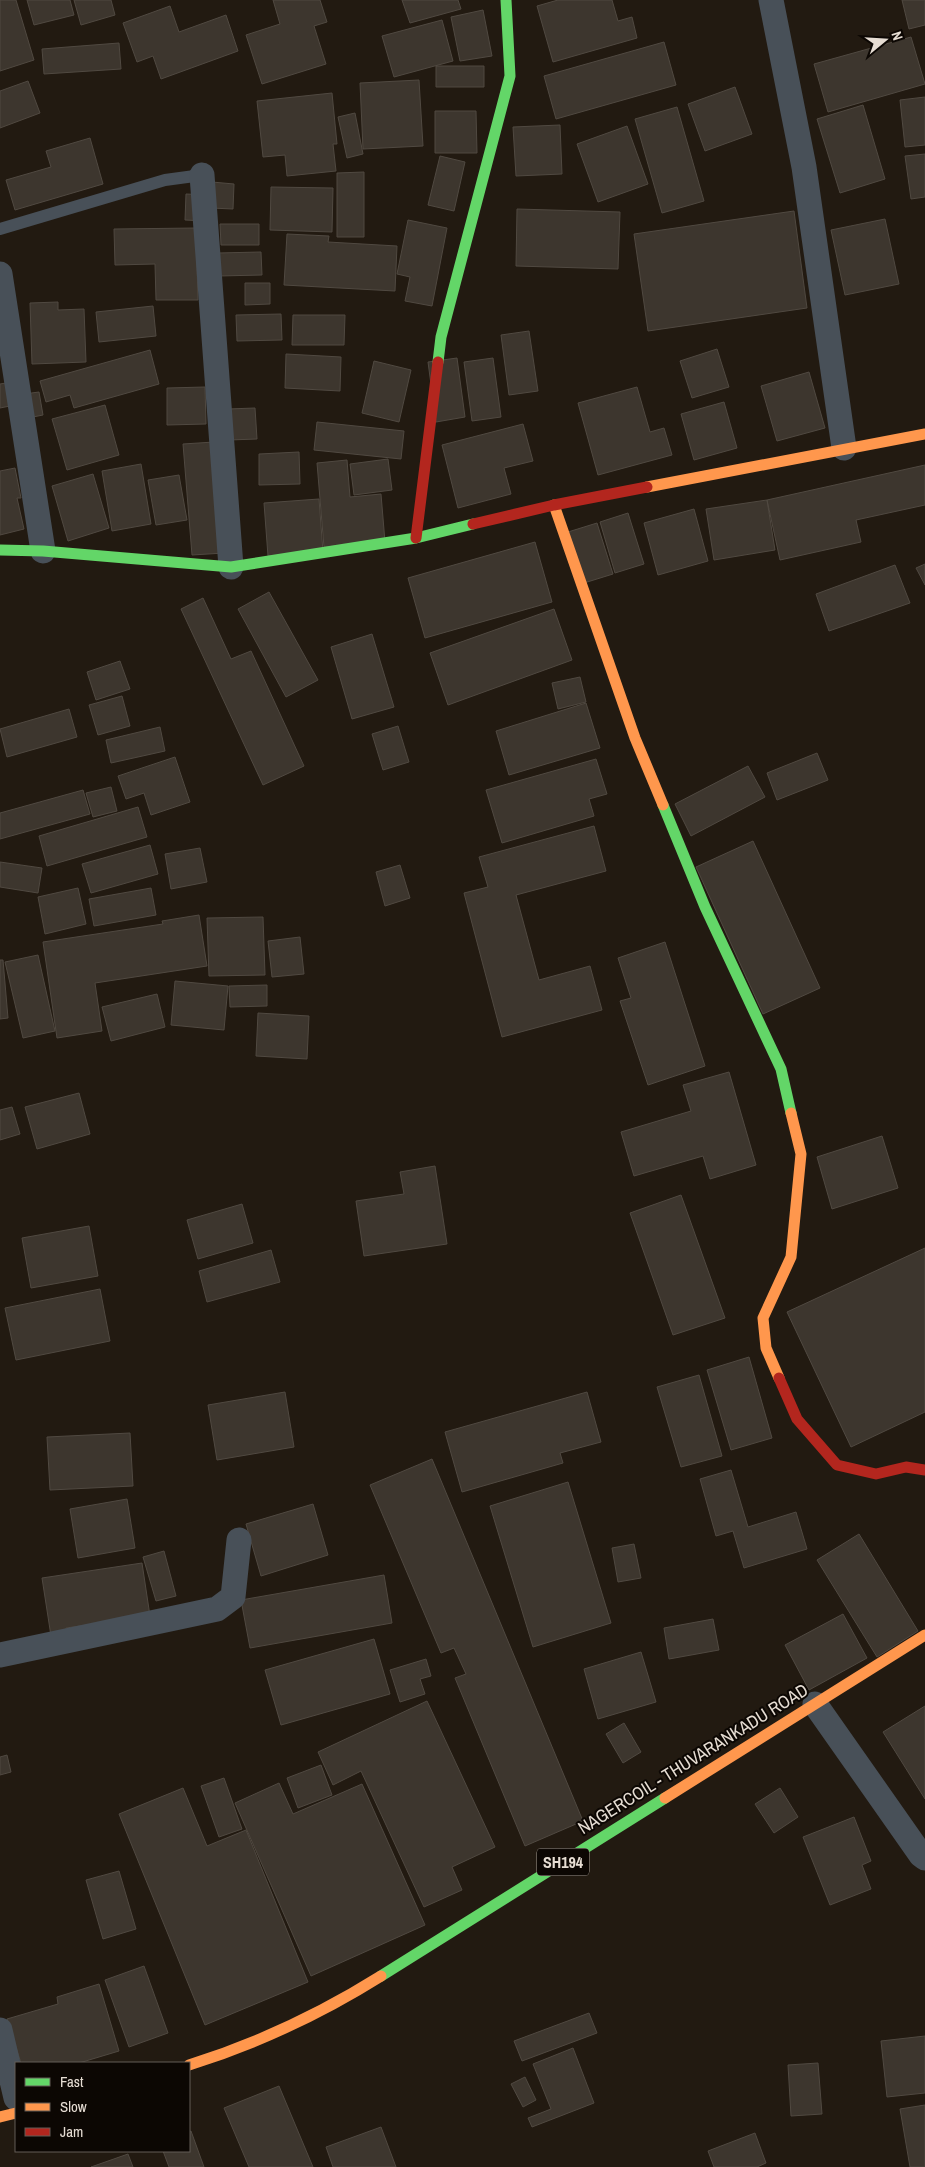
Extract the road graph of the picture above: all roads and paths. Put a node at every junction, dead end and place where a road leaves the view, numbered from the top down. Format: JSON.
{"nodes":[{"id":1,"x":506,"y":0,"type":"edge"},
{"id":2,"x":771,"y":0,"type":"edge"},
{"id":3,"x":202,"y":176,"type":"joint"},
{"id":4,"x":0,"y":229,"type":"edge"},
{"id":5,"x":0,"y":274,"type":"edge"},
{"id":6,"x":925,"y":434,"type":"edge"},
{"id":7,"x":844,"y":448,"type":"junction"},
{"id":8,"x":554,"y":505,"type":"junction"},
{"id":9,"x":416,"y":538,"type":"junction"},
{"id":10,"x":0,"y":550,"type":"edge"},
{"id":11,"x":43,"y":551,"type":"junction"},
{"id":12,"x":231,"y":567,"type":"junction"},
{"id":13,"x":925,"y":1470,"type":"edge"},
{"id":14,"x":239,"y":1540,"type":"dead end"},
{"id":15,"x":925,"y":1636,"type":"edge"},
{"id":16,"x":0,"y":1655,"type":"edge"},
{"id":17,"x":815,"y":1704,"type":"junction"},
{"id":18,"x":925,"y":1858,"type":"edge"},
{"id":19,"x":0,"y":2030,"type":"edge"},
{"id":20,"x":190,"y":2065,"type":"edge"},
{"id":21,"x":15,"y":2094,"type":"edge"},
{"id":22,"x":15,"y":2113,"type":"edge"},
{"id":23,"x":0,"y":2117,"type":"edge"}],
"edges":[{"from":1,"to":9,"type":"street"},
{"from":2,"to":7,"type":"street"},
{"from":3,"to":4,"type":"lane"},
{"from":3,"to":12,"type":"street"},
{"from":5,"to":11,"type":"street"},
{"from":6,"to":7,"type":"street"},
{"from":7,"to":8,"type":"street"},
{"from":8,"to":9,"type":"street"},
{"from":8,"to":13,"type":"street"},
{"from":9,"to":12,"type":"street"},
{"from":10,"to":11,"type":"street"},
{"from":11,"to":12,"type":"street"},
{"from":14,"to":16,"type":"street"},
{"from":15,"to":17,"type":"street","name":"NAGERCOIL - THUVARANKADU ROAD","number":"SH194"},
{"from":17,"to":18,"type":"street"},
{"from":17,"to":20,"type":"street","name":"NAGERCOIL - THUVARANKADU ROAD","number":"SH194"},
{"from":19,"to":21,"type":"street"},
{"from":22,"to":23,"type":"street"}]}
